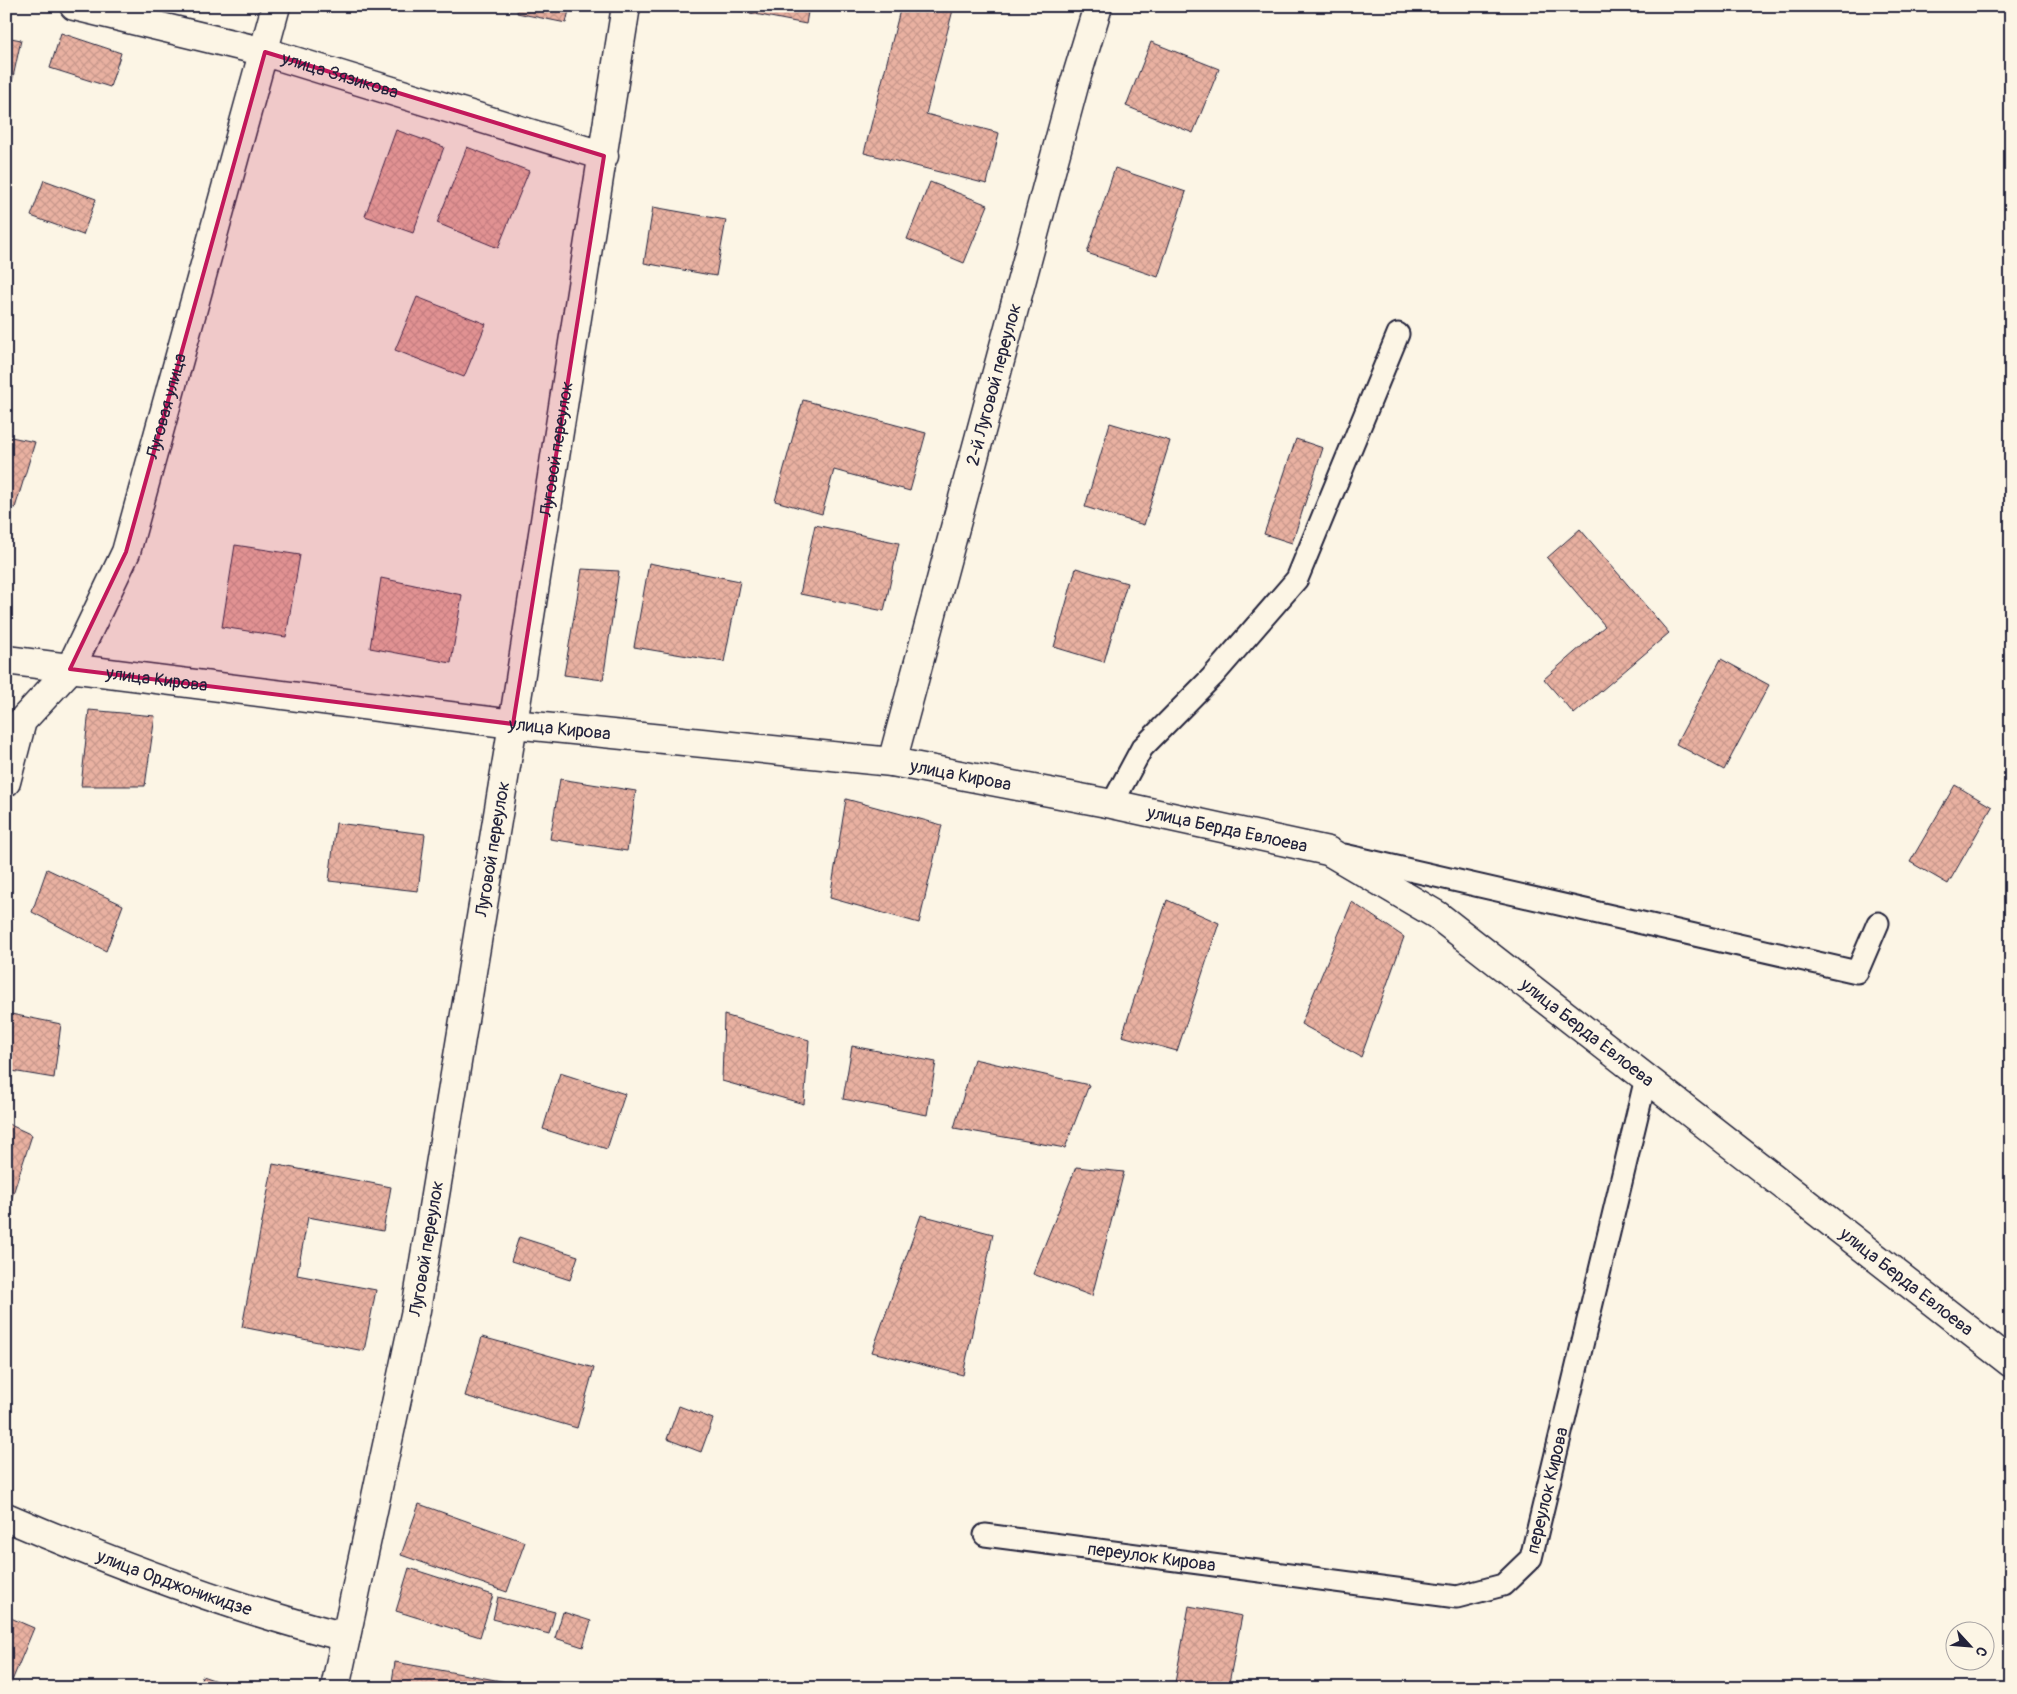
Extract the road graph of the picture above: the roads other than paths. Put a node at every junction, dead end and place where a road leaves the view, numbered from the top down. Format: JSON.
{"nodes":[{"id":1,"x":74,"y":6,"type":"edge"},
{"id":2,"x":276,"y":6,"type":"edge"},
{"id":3,"x":626,"y":6,"type":"edge"},
{"id":4,"x":1098,"y":6,"type":"edge"},
{"id":5,"x":265,"y":52,"type":"junction"},
{"id":6,"x":604,"y":156,"type":"junction"},
{"id":7,"x":1398,"y":334,"type":"dead end"},
{"id":8,"x":6,"y":660,"type":"edge"},
{"id":9,"x":70,"y":670,"type":"junction"},
{"id":10,"x":513,"y":724,"type":"junction"},
{"id":11,"x":892,"y":762,"type":"junction"},
{"id":12,"x":6,"y":782,"type":"edge"},
{"id":13,"x":1112,"y":804,"type":"junction"},
{"id":14,"x":1328,"y":851,"type":"junction"},
{"id":15,"x":1878,"y":924,"type":"dead end"},
{"id":16,"x":1646,"y":1078,"type":"junction"},
{"id":17,"x":2011,"y":1363,"type":"edge"},
{"id":18,"x":6,"y":1517,"type":"edge"},
{"id":19,"x":985,"y":1535,"type":"dead end"},
{"id":20,"x":346,"y":1637,"type":"junction"},
{"id":21,"x":335,"y":1688,"type":"edge"}],
"edges":[{"from":1,"to":5,"type":"street","name":"улица Зязикова"},
{"from":2,"to":5,"type":"street","name":"Луговая улица"},
{"from":3,"to":6,"type":"street","name":"Луговой переулок"},
{"from":4,"to":11,"type":"street","name":"2-й Луговой переулок"},
{"from":5,"to":6,"type":"street","name":"улица Зязикова"},
{"from":5,"to":9,"type":"street","name":"Луговая улица"},
{"from":6,"to":10,"type":"street","name":"Луговой переулок"},
{"from":7,"to":13,"type":"lane"},
{"from":8,"to":9,"type":"street","name":"улица Кирова"},
{"from":9,"to":10,"type":"street","name":"улица Кирова"},
{"from":9,"to":12,"type":"street","name":"Луговая улица"},
{"from":10,"to":11,"type":"street","name":"улица Кирова"},
{"from":10,"to":20,"type":"street","name":"Луговой переулок"},
{"from":11,"to":13,"type":"street","name":"улица Кирова"},
{"from":13,"to":14,"type":"street","name":"улица Берда Евлоева"},
{"from":14,"to":15,"type":"lane"},
{"from":14,"to":16,"type":"street","name":"улица Берда Евлоева"},
{"from":16,"to":17,"type":"street","name":"улица Берда Евлоева"},
{"from":16,"to":19,"type":"lane","name":"переулок Кирова"},
{"from":18,"to":20,"type":"street","name":"улица Орджоникидзе"},
{"from":20,"to":21,"type":"street","name":"Луговой переулок"}]}
